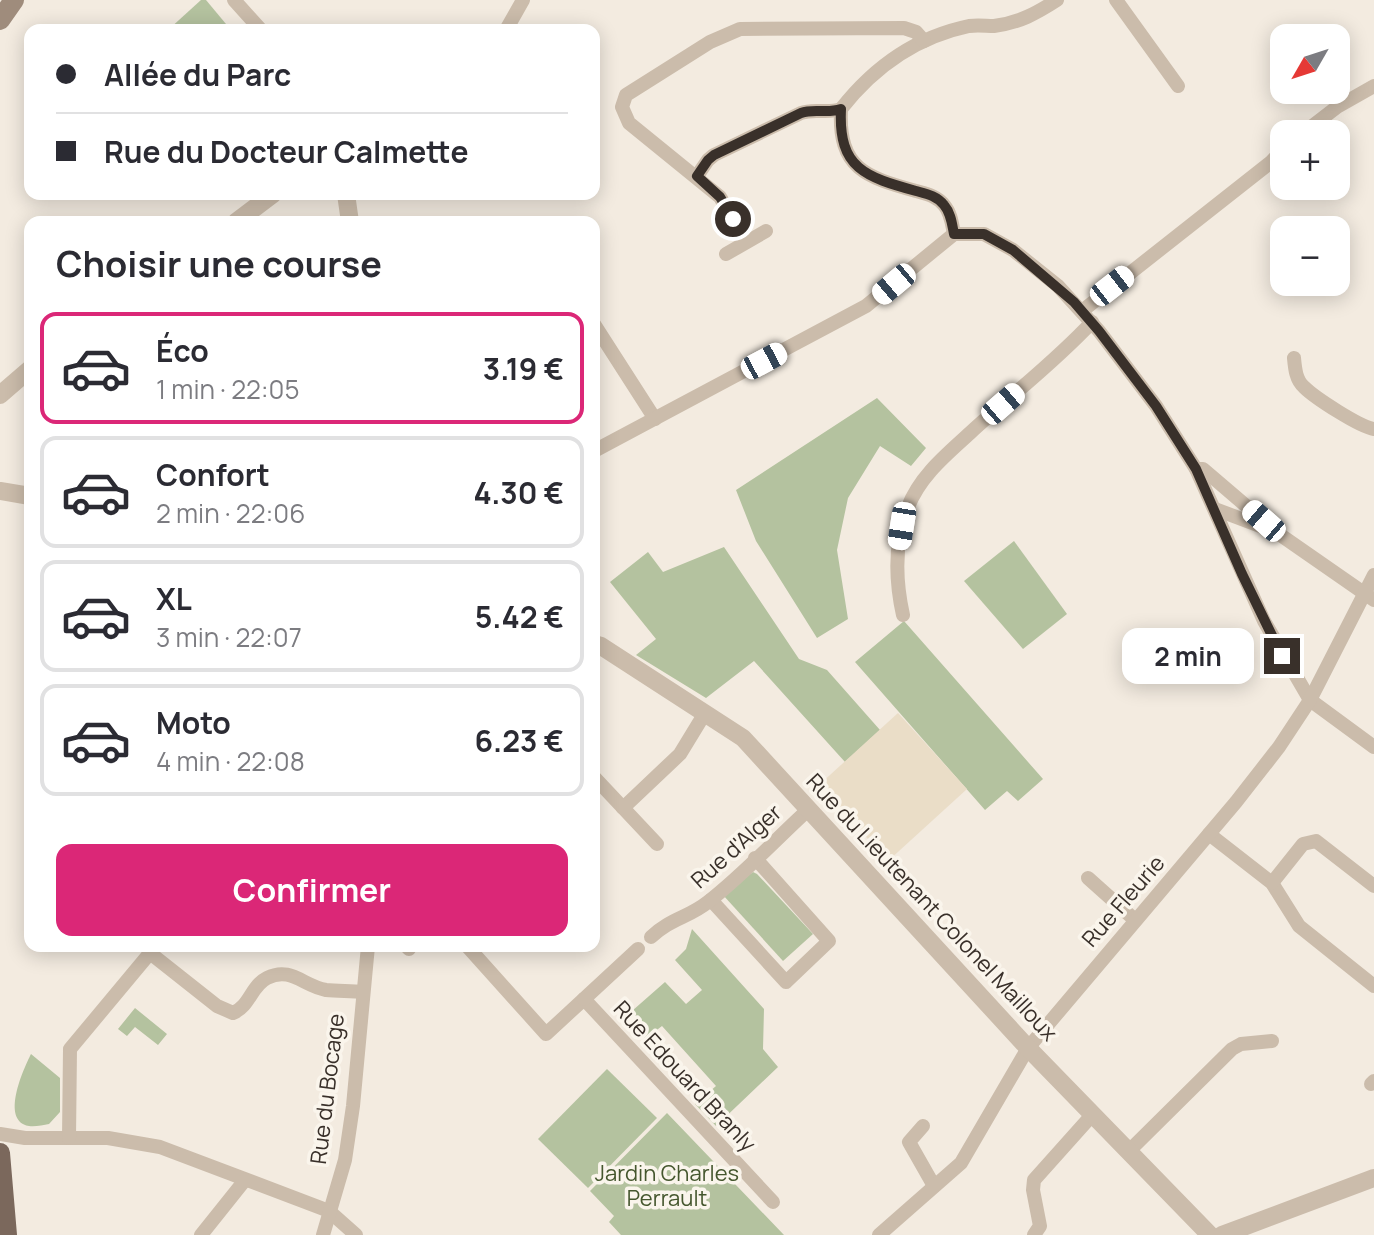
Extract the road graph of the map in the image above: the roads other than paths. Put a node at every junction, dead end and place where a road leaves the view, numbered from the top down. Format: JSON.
{"nodes":[{"id":1,"x":14,"y":0,"type":"edge"},
{"id":2,"x":234,"y":0,"type":"edge"},
{"id":3,"x":523,"y":0,"type":"edge"},
{"id":4,"x":1057,"y":0,"type":"edge"},
{"id":5,"x":1116,"y":0,"type":"edge"},
{"id":6,"x":0,"y":20,"type":"edge"},
{"id":7,"x":256,"y":24,"type":"edge"},
{"id":8,"x":509,"y":24,"type":"edge"},
{"id":9,"x":924,"y":41,"type":"junction"},
{"id":10,"x":1178,"y":86,"type":"dead end"},
{"id":11,"x":1374,"y":86,"type":"edge"},
{"id":12,"x":841,"y":109,"type":"junction"},
{"id":13,"x":1321,"y":120,"type":"edge"},
{"id":14,"x":1270,"y":163,"type":"edge"},
{"id":15,"x":697,"y":176,"type":"junction"},
{"id":16,"x":265,"y":200,"type":"edge"},
{"id":17,"x":244,"y":216,"type":"edge"},
{"id":18,"x":766,"y":231,"type":"dead end"},
{"id":19,"x":954,"y":234,"type":"junction"},
{"id":20,"x":746,"y":242,"type":"junction"},
{"id":21,"x":726,"y":254,"type":"dead end"},
{"id":22,"x":1087,"y":317,"type":"junction"},
{"id":23,"x":600,"y":333,"type":"edge"},
{"id":24,"x":1294,"y":358,"type":"dead end"},
{"id":25,"x":24,"y":374,"type":"edge"},
{"id":26,"x":0,"y":395,"type":"edge"},
{"id":27,"x":655,"y":419,"type":"junction"},
{"id":28,"x":1374,"y":429,"type":"edge"},
{"id":29,"x":600,"y":448,"type":"edge"},
{"id":30,"x":1196,"y":469,"type":"junction"},
{"id":31,"x":0,"y":491,"type":"edge"},
{"id":32,"x":24,"y":495,"type":"edge"},
{"id":33,"x":1215,"y":509,"type":"junction"},
{"id":34,"x":1279,"y":534,"type":"junction"},
{"id":35,"x":1374,"y":575,"type":"edge"},
{"id":36,"x":1369,"y":597,"type":"edge"},
{"id":37,"x":903,"y":615,"type":"dead end"},
{"id":38,"x":600,"y":648,"type":"edge"},
{"id":39,"x":1310,"y":700,"type":"junction"},
{"id":40,"x":705,"y":713,"type":"junction"},
{"id":41,"x":1374,"y":747,"type":"edge"},
{"id":42,"x":600,"y":783,"type":"edge"},
{"id":43,"x":623,"y":808,"type":"junction"},
{"id":44,"x":809,"y":809,"type":"junction"},
{"id":45,"x":1209,"y":834,"type":"junction"},
{"id":46,"x":657,"y":844,"type":"dead end"},
{"id":47,"x":755,"y":858,"type":"junction"},
{"id":48,"x":1088,"y":878,"type":"dead end"},
{"id":49,"x":1272,"y":883,"type":"junction"},
{"id":50,"x":1374,"y":886,"type":"edge"},
{"id":51,"x":711,"y":900,"type":"junction"},
{"id":52,"x":1135,"y":920,"type":"junction"},
{"id":53,"x":651,"y":937,"type":"dead end"},
{"id":54,"x":638,"y":949,"type":"dead end"},
{"id":55,"x":367,"y":952,"type":"edge"},
{"id":56,"x":472,"y":952,"type":"edge"},
{"id":57,"x":1374,"y":986,"type":"edge"},
{"id":58,"x":363,"y":992,"type":"junction"},
{"id":59,"x":584,"y":999,"type":"junction"},
{"id":60,"x":1272,"y":1041,"type":"dead end"},
{"id":61,"x":1028,"y":1048,"type":"junction"},
{"id":62,"x":1093,"y":1114,"type":"junction"},
{"id":63,"x":923,"y":1126,"type":"dead end"},
{"id":64,"x":0,"y":1134,"type":"edge"},
{"id":65,"x":69,"y":1138,"type":"junction"},
{"id":66,"x":1129,"y":1151,"type":"junction"},
{"id":67,"x":0,"y":1153,"type":"edge"},
{"id":68,"x":1374,"y":1178,"type":"edge"},
{"id":69,"x":245,"y":1180,"type":"junction"},
{"id":70,"x":934,"y":1186,"type":"junction"},
{"id":71,"x":773,"y":1202,"type":"dead end"},
{"id":72,"x":329,"y":1211,"type":"junction"},
{"id":73,"x":7,"y":1235,"type":"edge"},
{"id":74,"x":201,"y":1235,"type":"edge"},
{"id":75,"x":323,"y":1235,"type":"edge"},
{"id":76,"x":356,"y":1235,"type":"edge"},
{"id":77,"x":879,"y":1235,"type":"edge"},
{"id":78,"x":1034,"y":1235,"type":"edge"},
{"id":79,"x":1210,"y":1235,"type":"edge"},
{"id":80,"x":1222,"y":1235,"type":"edge"}],
"edges":[{"from":1,"to":6,"type":"main road"},
{"from":2,"to":7,"type":"street"},
{"from":3,"to":8,"type":"street"},
{"from":4,"to":9,"type":"street"},
{"from":5,"to":10,"type":"street"},
{"from":9,"to":12,"type":"street"},
{"from":9,"to":15,"type":"street"},
{"from":11,"to":13,"type":"street"},
{"from":12,"to":15,"type":"street"},
{"from":12,"to":19,"type":"street"},
{"from":14,"to":22,"type":"street"},
{"from":15,"to":20,"type":"street"},
{"from":16,"to":17,"type":"street"},
{"from":18,"to":20,"type":"street"},
{"from":19,"to":22,"type":"street"},
{"from":19,"to":27,"type":"street"},
{"from":20,"to":21,"type":"street"},
{"from":22,"to":30,"type":"street"},
{"from":22,"to":37,"type":"street"},
{"from":23,"to":27,"type":"street"},
{"from":24,"to":28,"type":"street"},
{"from":25,"to":26,"type":"street"},
{"from":27,"to":29,"type":"street"},
{"from":30,"to":33,"type":"street"},
{"from":30,"to":34,"type":"street"},
{"from":31,"to":32,"type":"street"},
{"from":33,"to":34,"type":"street"},
{"from":33,"to":39,"type":"street"},
{"from":34,"to":36,"type":"street"},
{"from":35,"to":36,"type":"street","name":"Rue Fleurie"},
{"from":36,"to":39,"type":"street","name":"Rue Fleurie"},
{"from":38,"to":40,"type":"street","name":"Rue du Lieutenant Colonel Mailloux"},
{"from":39,"to":41,"type":"street"},
{"from":39,"to":45,"type":"street","name":"Rue Fleurie"},
{"from":40,"to":43,"type":"street"},
{"from":40,"to":44,"type":"street","name":"Rue du Lieutenant Colonel Mailloux"},
{"from":42,"to":43,"type":"street"},
{"from":43,"to":46,"type":"street"},
{"from":44,"to":47,"type":"street","name":"Rue d'Alger"},
{"from":44,"to":61,"type":"street","name":"Rue du Lieutenant Colonel Mailloux"},
{"from":45,"to":49,"type":"street"},
{"from":45,"to":52,"type":"street","name":"Rue Fleurie"},
{"from":47,"to":51,"type":"street","name":"Rue d'Alger"},
{"from":47,"to":51,"type":"street"},
{"from":48,"to":52,"type":"street"},
{"from":49,"to":50,"type":"street"},
{"from":49,"to":57,"type":"street"},
{"from":51,"to":53,"type":"street","name":"Rue d'Alger"},
{"from":52,"to":61,"type":"street","name":"Rue Fleurie"},
{"from":54,"to":59,"type":"street"},
{"from":55,"to":58,"type":"street","name":"Rue du Bocage"},
{"from":56,"to":59,"type":"street","name":"Rue Edouard Branly"},
{"from":58,"to":65,"type":"street"},
{"from":58,"to":72,"type":"street","name":"Rue du Bocage"},
{"from":59,"to":71,"type":"street","name":"Rue Edouard Branly"},
{"from":60,"to":66,"type":"street"},
{"from":61,"to":62,"type":"street","name":"Rue du Lieutenant Colonel Mailloux"},
{"from":61,"to":70,"type":"street","name":"Rue Fleurie"},
{"from":62,"to":66,"type":"street","name":"Rue du Lieutenant Colonel Mailloux"},
{"from":62,"to":78,"type":"street"},
{"from":63,"to":70,"type":"street"},
{"from":64,"to":65,"type":"street"},
{"from":65,"to":69,"type":"street"},
{"from":66,"to":79,"type":"street","name":"Rue du Lieutenant Colonel Mailloux"},
{"from":67,"to":73,"type":"main road"},
{"from":68,"to":80,"type":"street"},
{"from":69,"to":72,"type":"street"},
{"from":69,"to":74,"type":"street"},
{"from":70,"to":77,"type":"street","name":"Rue Fleurie"},
{"from":72,"to":75,"type":"street","name":"Rue du Bocage"},
{"from":72,"to":76,"type":"street"}]}
